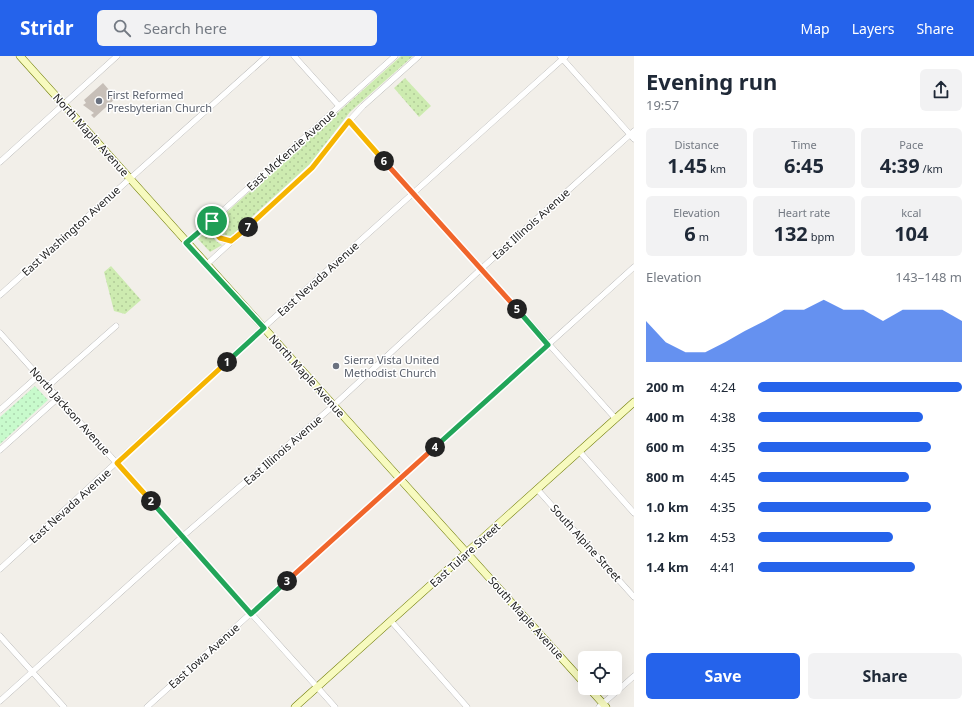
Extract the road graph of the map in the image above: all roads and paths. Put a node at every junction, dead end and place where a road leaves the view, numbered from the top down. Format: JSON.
{"nodes":[{"id":1,"x":20,"y":56,"type":"edge"},
{"id":2,"x":117,"y":56,"type":"edge"},
{"id":3,"x":267,"y":56,"type":"edge"},
{"id":4,"x":294,"y":56,"type":"edge"},
{"id":5,"x":395,"y":56,"type":"edge"},
{"id":6,"x":418,"y":56,"type":"edge"},
{"id":7,"x":563,"y":57,"type":"edge"},
{"id":8,"x":63,"y":104,"type":"junction"},
{"id":9,"x":339,"y":106,"type":"junction"},
{"id":10,"x":349,"y":121,"type":"junction"},
{"id":11,"x":633,"y":135,"type":"edge"},
{"id":12,"x":0,"y":162,"type":"edge"},
{"id":13,"x":129,"y":179,"type":"junction"},
{"id":14,"x":414,"y":194,"type":"junction"},
{"id":15,"x":212,"y":221,"type":"junction"},
{"id":16,"x":231,"y":241,"type":"junction"},
{"id":17,"x":186,"y":243,"type":"junction"},
{"id":18,"x":206,"y":265,"type":"junction"},
{"id":19,"x":634,"y":267,"type":"edge"},
{"id":20,"x":481,"y":269,"type":"junction"},
{"id":21,"x":0,"y":295,"type":"edge"},
{"id":22,"x":116,"y":326,"type":"dead end"},
{"id":23,"x":264,"y":328,"type":"junction"},
{"id":24,"x":0,"y":333,"type":"edge"},
{"id":25,"x":548,"y":345,"type":"junction"},
{"id":26,"x":38,"y":376,"type":"junction"},
{"id":27,"x":48,"y":386,"type":"junction"},
{"id":28,"x":58,"y":398,"type":"junction"},
{"id":29,"x":634,"y":402,"type":"edge"},
{"id":30,"x":333,"y":406,"type":"junction"},
{"id":31,"x":0,"y":410,"type":"edge"},
{"id":32,"x":615,"y":418,"type":"junction"},
{"id":33,"x":0,"y":450,"type":"edge"},
{"id":34,"x":579,"y":451,"type":"junction"},
{"id":35,"x":117,"y":463,"type":"junction"},
{"id":36,"x":401,"y":478,"type":"junction"},
{"id":37,"x":537,"y":489,"type":"junction"},
{"id":38,"x":634,"y":513,"type":"edge"},
{"id":39,"x":183,"y":536,"type":"junction"},
{"id":40,"x":467,"y":553,"type":"junction"},
{"id":41,"x":0,"y":569,"type":"edge"},
{"id":42,"x":634,"y":597,"type":"edge"},
{"id":43,"x":251,"y":614,"type":"junction"},
{"id":44,"x":391,"y":621,"type":"junction"},
{"id":45,"x":0,"y":636,"type":"edge"},
{"id":46,"x":32,"y":673,"type":"junction"},
{"id":47,"x":578,"y":676,"type":"edge"},
{"id":48,"x":634,"y":676,"type":"edge"},
{"id":49,"x":316,"y":686,"type":"junction"},
{"id":50,"x":594,"y":695,"type":"edge"},
{"id":51,"x":0,"y":701,"type":"edge"},
{"id":52,"x":603,"y":706,"type":"edge"},
{"id":53,"x":64,"y":707,"type":"edge"},
{"id":54,"x":147,"y":707,"type":"edge"},
{"id":55,"x":295,"y":707,"type":"edge"},
{"id":56,"x":335,"y":707,"type":"edge"},
{"id":57,"x":467,"y":707,"type":"edge"}],
"edges":[{"from":1,"to":8,"type":"main road","name":"North Maple Avenue"},
{"from":2,"to":8,"type":"street"},
{"from":3,"to":13,"type":"street","name":"East Washington Avenue"},
{"from":4,"to":9,"type":"street"},
{"from":5,"to":9,"type":"street","name":"East McKenzie Avenue"},
{"from":6,"to":10,"type":"street","name":"East McKenzie Avenue"},
{"from":7,"to":11,"type":"street"},
{"from":7,"to":14,"type":"street","name":"East Nevada Avenue"},
{"from":8,"to":12,"type":"street"},
{"from":8,"to":13,"type":"main road","name":"North Maple Avenue"},
{"from":9,"to":15,"type":"street","name":"East McKenzie Avenue"},
{"from":10,"to":14,"type":"street"},
{"from":10,"to":16,"type":"street","name":"East McKenzie Avenue"},
{"from":11,"to":20,"type":"street","name":"East Illinois Avenue"},
{"from":13,"to":17,"type":"main road","name":"North Maple Avenue"},
{"from":13,"to":21,"type":"street","name":"East Washington Avenue"},
{"from":14,"to":20,"type":"street"},
{"from":14,"to":23,"type":"street","name":"East Nevada Avenue"},
{"from":15,"to":16,"type":"street"},
{"from":15,"to":17,"type":"street","name":"East McKenzie Avenue"},
{"from":16,"to":18,"type":"street","name":"East McKenzie Avenue"},
{"from":17,"to":18,"type":"main road","name":"North Maple Avenue"},
{"from":18,"to":23,"type":"main road","name":"North Maple Avenue"},
{"from":19,"to":25,"type":"street","name":"East Iowa Avenue"},
{"from":20,"to":25,"type":"street"},
{"from":20,"to":30,"type":"street","name":"East Illinois Avenue"},
{"from":22,"to":27,"type":"street"},
{"from":23,"to":30,"type":"main road","name":"North Maple Avenue"},
{"from":23,"to":35,"type":"street","name":"East Nevada Avenue"},
{"from":24,"to":26,"type":"street","name":"North Jackson Avenue"},
{"from":25,"to":32,"type":"street"},
{"from":25,"to":36,"type":"street","name":"East Iowa Avenue"},
{"from":26,"to":27,"type":"street","name":"North Jackson Avenue"},
{"from":26,"to":31,"type":"street"},
{"from":27,"to":28,"type":"street","name":"North Jackson Avenue"},
{"from":28,"to":33,"type":"street"},
{"from":28,"to":35,"type":"street","name":"North Jackson Avenue"},
{"from":29,"to":32,"type":"main road","name":"East Tulare Street"},
{"from":30,"to":36,"type":"main road","name":"North Maple Avenue"},
{"from":30,"to":39,"type":"street","name":"East Illinois Avenue"},
{"from":32,"to":34,"type":"main road","name":"East Tulare Street"},
{"from":34,"to":37,"type":"main road","name":"East Tulare Street"},
{"from":34,"to":38,"type":"street"},
{"from":35,"to":39,"type":"street","name":"North Jackson Avenue"},
{"from":35,"to":41,"type":"street","name":"East Nevada Avenue"},
{"from":36,"to":40,"type":"main road","name":"North Maple Avenue"},
{"from":36,"to":43,"type":"street","name":"East Iowa Avenue"},
{"from":37,"to":40,"type":"main road","name":"East Tulare Street"},
{"from":37,"to":42,"type":"street","name":"South Alpine Street"},
{"from":39,"to":43,"type":"street","name":"North Jackson Avenue"},
{"from":39,"to":46,"type":"street","name":"East Illinois Avenue"},
{"from":40,"to":44,"type":"main road","name":"East Tulare Street"},
{"from":40,"to":47,"type":"main road","name":"South Maple Avenue"},
{"from":43,"to":49,"type":"street","name":"North Jackson Avenue"},
{"from":43,"to":54,"type":"street","name":"East Iowa Avenue"},
{"from":44,"to":49,"type":"main road","name":"East Tulare Street"},
{"from":44,"to":57,"type":"street"},
{"from":45,"to":46,"type":"street"},
{"from":46,"to":51,"type":"street","name":"East Illinois Avenue"},
{"from":46,"to":53,"type":"street"},
{"from":48,"to":52,"type":"street"},
{"from":49,"to":55,"type":"main road","name":"East Tulare Street"},
{"from":49,"to":56,"type":"street","name":"North Jackson Avenue"},
{"from":50,"to":52,"type":"main road"}]}
